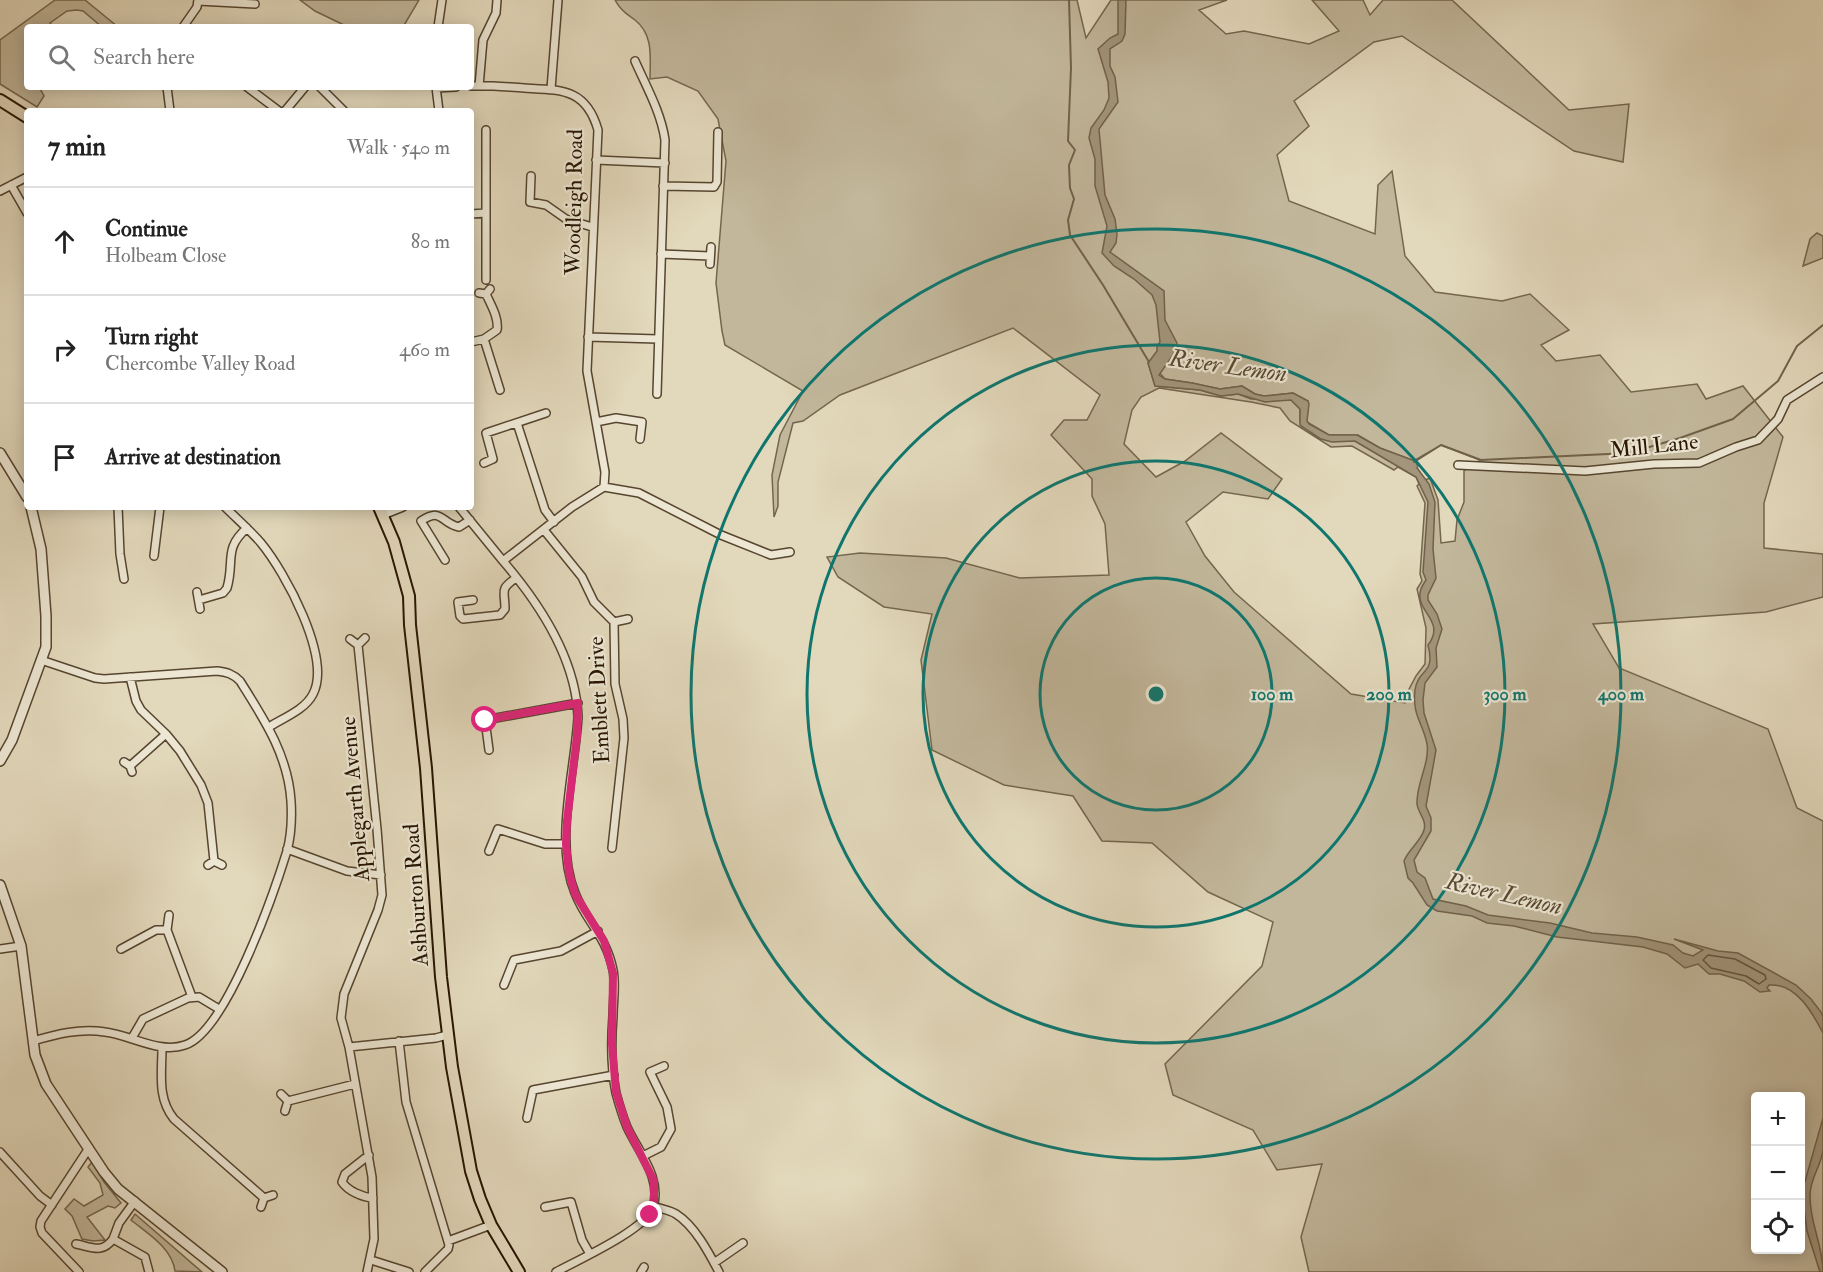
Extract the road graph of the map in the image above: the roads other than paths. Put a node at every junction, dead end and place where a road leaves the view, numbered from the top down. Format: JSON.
{"nodes":[{"id":1,"x":442,"y":0,"type":"edge"},
{"id":2,"x":497,"y":0,"type":"edge"},
{"id":3,"x":558,"y":0,"type":"edge"},
{"id":4,"x":198,"y":1,"type":"edge"},
{"id":5,"x":255,"y":3,"type":"dead end"},
{"id":6,"x":185,"y":24,"type":"edge"},
{"id":7,"x":438,"y":24,"type":"edge"},
{"id":8,"x":635,"y":61,"type":"dead end"},
{"id":9,"x":475,"y":86,"type":"edge"},
{"id":10,"x":551,"y":89,"type":"junction"},
{"id":11,"x":167,"y":90,"type":"edge"},
{"id":12,"x":251,"y":90,"type":"edge"},
{"id":13,"x":302,"y":90,"type":"edge"},
{"id":14,"x":323,"y":90,"type":"edge"},
{"id":15,"x":436,"y":90,"type":"edge"},
{"id":16,"x":0,"y":100,"type":"edge"},
{"id":17,"x":170,"y":108,"type":"edge"},
{"id":18,"x":275,"y":108,"type":"edge"},
{"id":19,"x":288,"y":108,"type":"edge"},
{"id":20,"x":342,"y":108,"type":"edge"},
{"id":21,"x":439,"y":108,"type":"edge"},
{"id":22,"x":24,"y":115,"type":"edge"},
{"id":23,"x":486,"y":130,"type":"dead end"},
{"id":24,"x":718,"y":132,"type":"dead end"},
{"id":25,"x":596,"y":160,"type":"junction"},
{"id":26,"x":665,"y":163,"type":"junction"},
{"id":27,"x":531,"y":176,"type":"dead end"},
{"id":28,"x":24,"y":178,"type":"edge"},
{"id":29,"x":11,"y":185,"type":"junction"},
{"id":30,"x":663,"y":186,"type":"junction"},
{"id":31,"x":0,"y":191,"type":"edge"},
{"id":32,"x":24,"y":208,"type":"edge"},
{"id":33,"x":485,"y":213,"type":"junction"},
{"id":34,"x":474,"y":214,"type":"edge"},
{"id":35,"x":592,"y":227,"type":"junction"},
{"id":36,"x":711,"y":247,"type":"dead end"},
{"id":37,"x":661,"y":254,"type":"junction"},
{"id":38,"x":486,"y":280,"type":"dead end"},
{"id":39,"x":485,"y":292,"type":"dead end"},
{"id":40,"x":588,"y":337,"type":"junction"},
{"id":41,"x":484,"y":339,"type":"junction"},
{"id":42,"x":658,"y":339,"type":"junction"},
{"id":43,"x":474,"y":341,"type":"edge"},
{"id":44,"x":647,"y":372,"type":"dead end"},
{"id":45,"x":657,"y":373,"type":"junction"},
{"id":46,"x":1823,"y":376,"type":"edge"},
{"id":47,"x":500,"y":390,"type":"dead end"},
{"id":48,"x":657,"y":394,"type":"dead end"},
{"id":49,"x":546,"y":413,"type":"dead end"},
{"id":50,"x":646,"y":414,"type":"dead end"},
{"id":51,"x":596,"y":422,"type":"junction"},
{"id":52,"x":642,"y":422,"type":"junction"},
{"id":53,"x":517,"y":423,"type":"junction"},
{"id":54,"x":640,"y":439,"type":"dead end"},
{"id":55,"x":0,"y":453,"type":"edge"},
{"id":56,"x":484,"y":464,"type":"dead end"},
{"id":57,"x":1458,"y":465,"type":"dead end"},
{"id":58,"x":604,"y":487,"type":"junction"},
{"id":59,"x":24,"y":492,"type":"edge"},
{"id":60,"x":32,"y":510,"type":"edge"},
{"id":61,"x":118,"y":510,"type":"edge"},
{"id":62,"x":160,"y":510,"type":"edge"},
{"id":63,"x":228,"y":510,"type":"edge"},
{"id":64,"x":462,"y":510,"type":"edge"},
{"id":65,"x":381,"y":511,"type":"edge"},
{"id":66,"x":470,"y":520,"type":"junction"},
{"id":67,"x":554,"y":522,"type":"junction"},
{"id":68,"x":247,"y":528,"type":"junction"},
{"id":69,"x":544,"y":530,"type":"junction"},
{"id":70,"x":790,"y":552,"type":"dead end"},
{"id":71,"x":154,"y":556,"type":"dead end"},
{"id":72,"x":445,"y":560,"type":"dead end"},
{"id":73,"x":503,"y":561,"type":"junction"},
{"id":74,"x":516,"y":578,"type":"junction"},
{"id":75,"x":124,"y":579,"type":"dead end"},
{"id":76,"x":197,"y":592,"type":"dead end"},
{"id":77,"x":198,"y":600,"type":"junction"},
{"id":78,"x":473,"y":600,"type":"dead end"},
{"id":79,"x":200,"y":609,"type":"dead end"},
{"id":80,"x":628,"y":619,"type":"dead end"},
{"id":81,"x":614,"y":622,"type":"junction"},
{"id":82,"x":365,"y":638,"type":"dead end"},
{"id":83,"x":350,"y":639,"type":"dead end"},
{"id":84,"x":358,"y":645,"type":"junction"},
{"id":85,"x":42,"y":660,"type":"junction"},
{"id":86,"x":130,"y":677,"type":"junction"},
{"id":87,"x":578,"y":703,"type":"junction"},
{"id":88,"x":269,"y":727,"type":"junction"},
{"id":89,"x":166,"y":734,"type":"junction"},
{"id":90,"x":489,"y":750,"type":"dead end"},
{"id":91,"x":0,"y":761,"type":"edge"},
{"id":92,"x":129,"y":766,"type":"dead end"},
{"id":93,"x":566,"y":844,"type":"junction"},
{"id":94,"x":612,"y":848,"type":"dead end"},
{"id":95,"x":287,"y":849,"type":"junction"},
{"id":96,"x":489,"y":851,"type":"dead end"},
{"id":97,"x":222,"y":865,"type":"dead end"},
{"id":98,"x":381,"y":875,"type":"junction"},
{"id":99,"x":0,"y":885,"type":"edge"},
{"id":100,"x":169,"y":915,"type":"dead end"},
{"id":101,"x":167,"y":930,"type":"junction"},
{"id":102,"x":598,"y":931,"type":"junction"},
{"id":103,"x":21,"y":946,"type":"junction"},
{"id":104,"x":121,"y":949,"type":"dead end"},
{"id":105,"x":0,"y":950,"type":"edge"},
{"id":106,"x":504,"y":986,"type":"dead end"},
{"id":107,"x":192,"y":997,"type":"junction"},
{"id":108,"x":219,"y":1009,"type":"junction"},
{"id":109,"x":447,"y":1035,"type":"junction"},
{"id":110,"x":132,"y":1038,"type":"junction"},
{"id":111,"x":33,"y":1041,"type":"junction"},
{"id":112,"x":399,"y":1041,"type":"junction"},
{"id":113,"x":162,"y":1047,"type":"junction"},
{"id":114,"x":349,"y":1047,"type":"junction"},
{"id":115,"x":664,"y":1066,"type":"dead end"},
{"id":116,"x":614,"y":1075,"type":"junction"},
{"id":117,"x":355,"y":1084,"type":"junction"},
{"id":118,"x":281,"y":1094,"type":"dead end"},
{"id":119,"x":288,"y":1101,"type":"junction"},
{"id":120,"x":285,"y":1111,"type":"dead end"},
{"id":121,"x":527,"y":1118,"type":"dead end"},
{"id":122,"x":89,"y":1148,"type":"junction"},
{"id":123,"x":0,"y":1152,"type":"edge"},
{"id":124,"x":369,"y":1155,"type":"junction"},
{"id":125,"x":643,"y":1156,"type":"junction"},
{"id":126,"x":273,"y":1195,"type":"dead end"},
{"id":127,"x":264,"y":1198,"type":"junction"},
{"id":128,"x":373,"y":1198,"type":"junction"},
{"id":129,"x":135,"y":1201,"type":"junction"},
{"id":130,"x":52,"y":1205,"type":"junction"},
{"id":131,"x":654,"y":1206,"type":"junction"},
{"id":132,"x":261,"y":1207,"type":"dead end"},
{"id":133,"x":545,"y":1207,"type":"dead end"},
{"id":134,"x":491,"y":1225,"type":"junction"},
{"id":135,"x":113,"y":1239,"type":"junction"},
{"id":136,"x":448,"y":1241,"type":"junction"},
{"id":137,"x":743,"y":1243,"type":"dead end"},
{"id":138,"x":76,"y":1244,"type":"dead end"},
{"id":139,"x":590,"y":1254,"type":"junction"},
{"id":140,"x":371,"y":1260,"type":"junction"},
{"id":141,"x":714,"y":1263,"type":"junction"},
{"id":142,"x":79,"y":1272,"type":"edge"},
{"id":143,"x":149,"y":1272,"type":"edge"},
{"id":144,"x":222,"y":1272,"type":"edge"},
{"id":145,"x":368,"y":1272,"type":"edge"},
{"id":146,"x":409,"y":1272,"type":"edge"},
{"id":147,"x":425,"y":1272,"type":"edge"},
{"id":148,"x":519,"y":1272,"type":"edge"},
{"id":149,"x":556,"y":1272,"type":"edge"},
{"id":150,"x":719,"y":1272,"type":"edge"}],
"edges":[{"from":1,"to":7,"type":"street"},
{"from":2,"to":9,"type":"street"},
{"from":3,"to":10,"type":"street"},
{"from":4,"to":5,"type":"street"},
{"from":4,"to":6,"type":"street"},
{"from":8,"to":26,"type":"street"},
{"from":9,"to":10,"type":"street","name":"Woodleigh Road"},
{"from":10,"to":25,"type":"street","name":"Woodleigh Road"},
{"from":11,"to":17,"type":"street"},
{"from":12,"to":18,"type":"street"},
{"from":13,"to":19,"type":"street"},
{"from":14,"to":20,"type":"street"},
{"from":15,"to":21,"type":"street"},
{"from":16,"to":22,"type":"main road"},
{"from":23,"to":33,"type":"street"},
{"from":24,"to":30,"type":"street"},
{"from":25,"to":26,"type":"street"},
{"from":25,"to":35,"type":"street","name":"Woodleigh Road"},
{"from":26,"to":30,"type":"street"},
{"from":27,"to":35,"type":"street"},
{"from":28,"to":29,"type":"street"},
{"from":29,"to":31,"type":"street"},
{"from":29,"to":32,"type":"street"},
{"from":30,"to":37,"type":"street"},
{"from":33,"to":34,"type":"street"},
{"from":33,"to":38,"type":"street"},
{"from":35,"to":40,"type":"street","name":"Woodleigh Road"},
{"from":36,"to":37,"type":"street"},
{"from":37,"to":42,"type":"street"},
{"from":39,"to":41,"type":"street"},
{"from":40,"to":42,"type":"street"},
{"from":40,"to":51,"type":"street","name":"Woodleigh Road"},
{"from":41,"to":43,"type":"street"},
{"from":41,"to":47,"type":"street"},
{"from":42,"to":45,"type":"street"},
{"from":44,"to":45,"type":"street"},
{"from":45,"to":48,"type":"street"},
{"from":46,"to":57,"type":"street","name":"Mill Lane"},
{"from":49,"to":53,"type":"street"},
{"from":50,"to":52,"type":"street"},
{"from":51,"to":52,"type":"street"},
{"from":51,"to":58,"type":"street","name":"Woodleigh Road"},
{"from":52,"to":54,"type":"street"},
{"from":53,"to":56,"type":"street"},
{"from":53,"to":67,"type":"street"},
{"from":55,"to":59,"type":"street"},
{"from":58,"to":67,"type":"street"},
{"from":58,"to":70,"type":"street"},
{"from":60,"to":85,"type":"street"},
{"from":61,"to":75,"type":"street"},
{"from":62,"to":71,"type":"street"},
{"from":63,"to":68,"type":"street"},
{"from":64,"to":66,"type":"street"},
{"from":65,"to":109,"type":"main road","name":"Ashburton Road"},
{"from":66,"to":72,"type":"street"},
{"from":66,"to":73,"type":"street"},
{"from":67,"to":69,"type":"street"},
{"from":68,"to":77,"type":"street"},
{"from":68,"to":88,"type":"street"},
{"from":69,"to":73,"type":"street"},
{"from":69,"to":81,"type":"street","name":"Emblett Drive"},
{"from":73,"to":74,"type":"street"},
{"from":74,"to":78,"type":"street"},
{"from":74,"to":87,"type":"street"},
{"from":76,"to":77,"type":"street"},
{"from":77,"to":79,"type":"street"},
{"from":80,"to":81,"type":"street","name":"Emblett Drive"},
{"from":81,"to":94,"type":"street","name":"Emblett Drive"},
{"from":82,"to":84,"type":"street"},
{"from":83,"to":84,"type":"street"},
{"from":84,"to":98,"type":"street","name":"Applegarth Avenue"},
{"from":85,"to":86,"type":"street"},
{"from":85,"to":91,"type":"street"},
{"from":86,"to":88,"type":"street"},
{"from":86,"to":89,"type":"street"},
{"from":87,"to":90,"type":"street"},
{"from":87,"to":93,"type":"street"},
{"from":88,"to":95,"type":"street"},
{"from":89,"to":92,"type":"street"},
{"from":89,"to":97,"type":"street"},
{"from":93,"to":96,"type":"street"},
{"from":93,"to":102,"type":"street"},
{"from":95,"to":98,"type":"street"},
{"from":95,"to":108,"type":"street"},
{"from":98,"to":114,"type":"street","name":"Applegarth Avenue"},
{"from":99,"to":103,"type":"street"},
{"from":100,"to":101,"type":"street"},
{"from":101,"to":104,"type":"street"},
{"from":101,"to":107,"type":"street"},
{"from":102,"to":106,"type":"street"},
{"from":102,"to":116,"type":"street"},
{"from":103,"to":105,"type":"street"},
{"from":103,"to":111,"type":"street"},
{"from":107,"to":108,"type":"street"},
{"from":107,"to":110,"type":"street"},
{"from":108,"to":113,"type":"street"},
{"from":109,"to":112,"type":"street"},
{"from":109,"to":134,"type":"main road","name":"Ashburton Road"},
{"from":110,"to":111,"type":"street"},
{"from":110,"to":113,"type":"street"},
{"from":111,"to":122,"type":"street"},
{"from":112,"to":114,"type":"street"},
{"from":112,"to":136,"type":"street"},
{"from":113,"to":127,"type":"street"},
{"from":114,"to":117,"type":"street","name":"Applegarth Avenue"},
{"from":115,"to":125,"type":"street"},
{"from":116,"to":121,"type":"street"},
{"from":116,"to":125,"type":"street"},
{"from":117,"to":119,"type":"street"},
{"from":117,"to":124,"type":"street","name":"Applegarth Avenue"},
{"from":118,"to":119,"type":"street"},
{"from":119,"to":120,"type":"street"},
{"from":122,"to":129,"type":"street"},
{"from":122,"to":130,"type":"street"},
{"from":123,"to":130,"type":"street"},
{"from":124,"to":128,"type":"street","name":"Applegarth Avenue"},
{"from":124,"to":128,"type":"street"},
{"from":125,"to":131,"type":"street"},
{"from":126,"to":127,"type":"street"},
{"from":127,"to":132,"type":"street"},
{"from":128,"to":140,"type":"street","name":"Applegarth Avenue"},
{"from":129,"to":135,"type":"street"},
{"from":129,"to":144,"type":"street"},
{"from":130,"to":142,"type":"street"},
{"from":131,"to":139,"type":"street"},
{"from":131,"to":141,"type":"street"},
{"from":133,"to":139,"type":"street"},
{"from":134,"to":136,"type":"street"},
{"from":134,"to":148,"type":"main road","name":"Ashburton Road"},
{"from":135,"to":138,"type":"street"},
{"from":135,"to":143,"type":"street"},
{"from":136,"to":147,"type":"street"},
{"from":137,"to":141,"type":"street"},
{"from":139,"to":149,"type":"street"},
{"from":140,"to":145,"type":"street","name":"Applegarth Avenue"},
{"from":140,"to":146,"type":"street"},
{"from":141,"to":150,"type":"street"}]}
